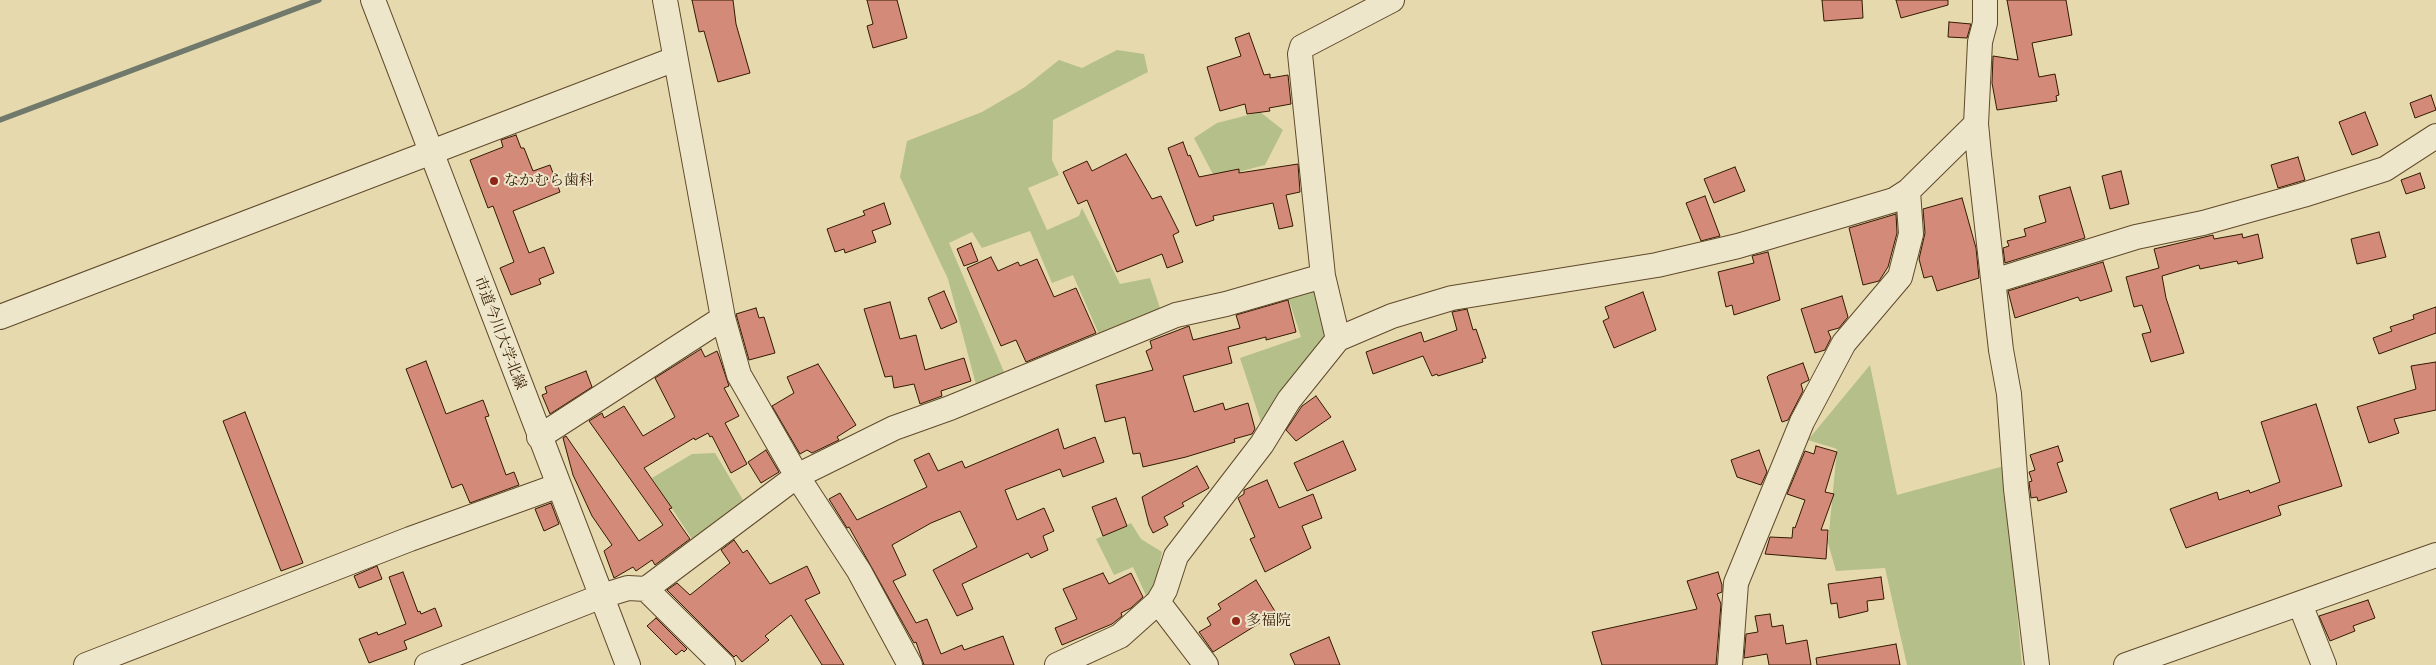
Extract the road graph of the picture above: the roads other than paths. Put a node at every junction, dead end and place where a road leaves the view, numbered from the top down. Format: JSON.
{"nodes":[{"id":1,"x":373,"y":0,"type":"edge"},
{"id":2,"x":665,"y":0,"type":"edge"},
{"id":3,"x":1392,"y":0,"type":"edge"},
{"id":4,"x":1985,"y":0,"type":"edge"},
{"id":5,"x":675,"y":59,"type":"junction"},
{"id":6,"x":1976,"y":124,"type":"junction"},
{"id":7,"x":2436,"y":136,"type":"edge"},
{"id":8,"x":431,"y":152,"type":"junction"},
{"id":9,"x":1908,"y":191,"type":"junction"},
{"id":10,"x":1323,"y":276,"type":"junction"},
{"id":11,"x":1994,"y":281,"type":"junction"},
{"id":12,"x":0,"y":317,"type":"edge"},
{"id":13,"x":723,"y":318,"type":"junction"},
{"id":14,"x":1338,"y":339,"type":"junction"},
{"id":15,"x":539,"y":437,"type":"junction"},
{"id":16,"x":797,"y":476,"type":"junction"},
{"id":17,"x":557,"y":486,"type":"junction"},
{"id":18,"x":2436,"y":555,"type":"edge"},
{"id":19,"x":646,"y":590,"type":"junction"},
{"id":20,"x":602,"y":596,"type":"junction"},
{"id":21,"x":1158,"y":602,"type":"junction"},
{"id":22,"x":2300,"y":604,"type":"junction"},
{"id":23,"x":86,"y":665,"type":"edge"},
{"id":24,"x":427,"y":665,"type":"edge"},
{"id":25,"x":628,"y":665,"type":"edge"},
{"id":26,"x":723,"y":665,"type":"edge"},
{"id":27,"x":910,"y":665,"type":"edge"},
{"id":28,"x":1058,"y":665,"type":"edge"},
{"id":29,"x":1206,"y":665,"type":"edge"},
{"id":30,"x":1730,"y":665,"type":"edge"},
{"id":31,"x":2037,"y":665,"type":"edge"},
{"id":32,"x":2126,"y":665,"type":"edge"},
{"id":33,"x":2324,"y":665,"type":"edge"}],
"edges":[{"from":1,"to":8,"type":"street","name":"市道今川大学北線"},
{"from":2,"to":5,"type":"street"},
{"from":3,"to":10,"type":"street"},
{"from":4,"to":6,"type":"street"},
{"from":5,"to":8,"type":"street"},
{"from":5,"to":13,"type":"street"},
{"from":6,"to":9,"type":"street"},
{"from":6,"to":11,"type":"street"},
{"from":7,"to":11,"type":"street"},
{"from":8,"to":12,"type":"street"},
{"from":8,"to":15,"type":"street","name":"市道今川大学北線"},
{"from":9,"to":14,"type":"street"},
{"from":9,"to":30,"type":"street"},
{"from":10,"to":14,"type":"street"},
{"from":10,"to":16,"type":"street"},
{"from":11,"to":31,"type":"street"},
{"from":13,"to":15,"type":"street"},
{"from":13,"to":16,"type":"street"},
{"from":14,"to":21,"type":"street"},
{"from":15,"to":17,"type":"street","name":"市道今川大学北線"},
{"from":16,"to":19,"type":"street"},
{"from":16,"to":27,"type":"street"},
{"from":17,"to":20,"type":"street","name":"市道今川大学北線"},
{"from":17,"to":23,"type":"street"},
{"from":18,"to":22,"type":"street"},
{"from":19,"to":20,"type":"street"},
{"from":19,"to":26,"type":"street"},
{"from":20,"to":24,"type":"street"},
{"from":20,"to":25,"type":"street","name":"市道今川大学北線"},
{"from":21,"to":28,"type":"street"},
{"from":21,"to":29,"type":"street"},
{"from":22,"to":32,"type":"street"},
{"from":22,"to":33,"type":"street"}]}
